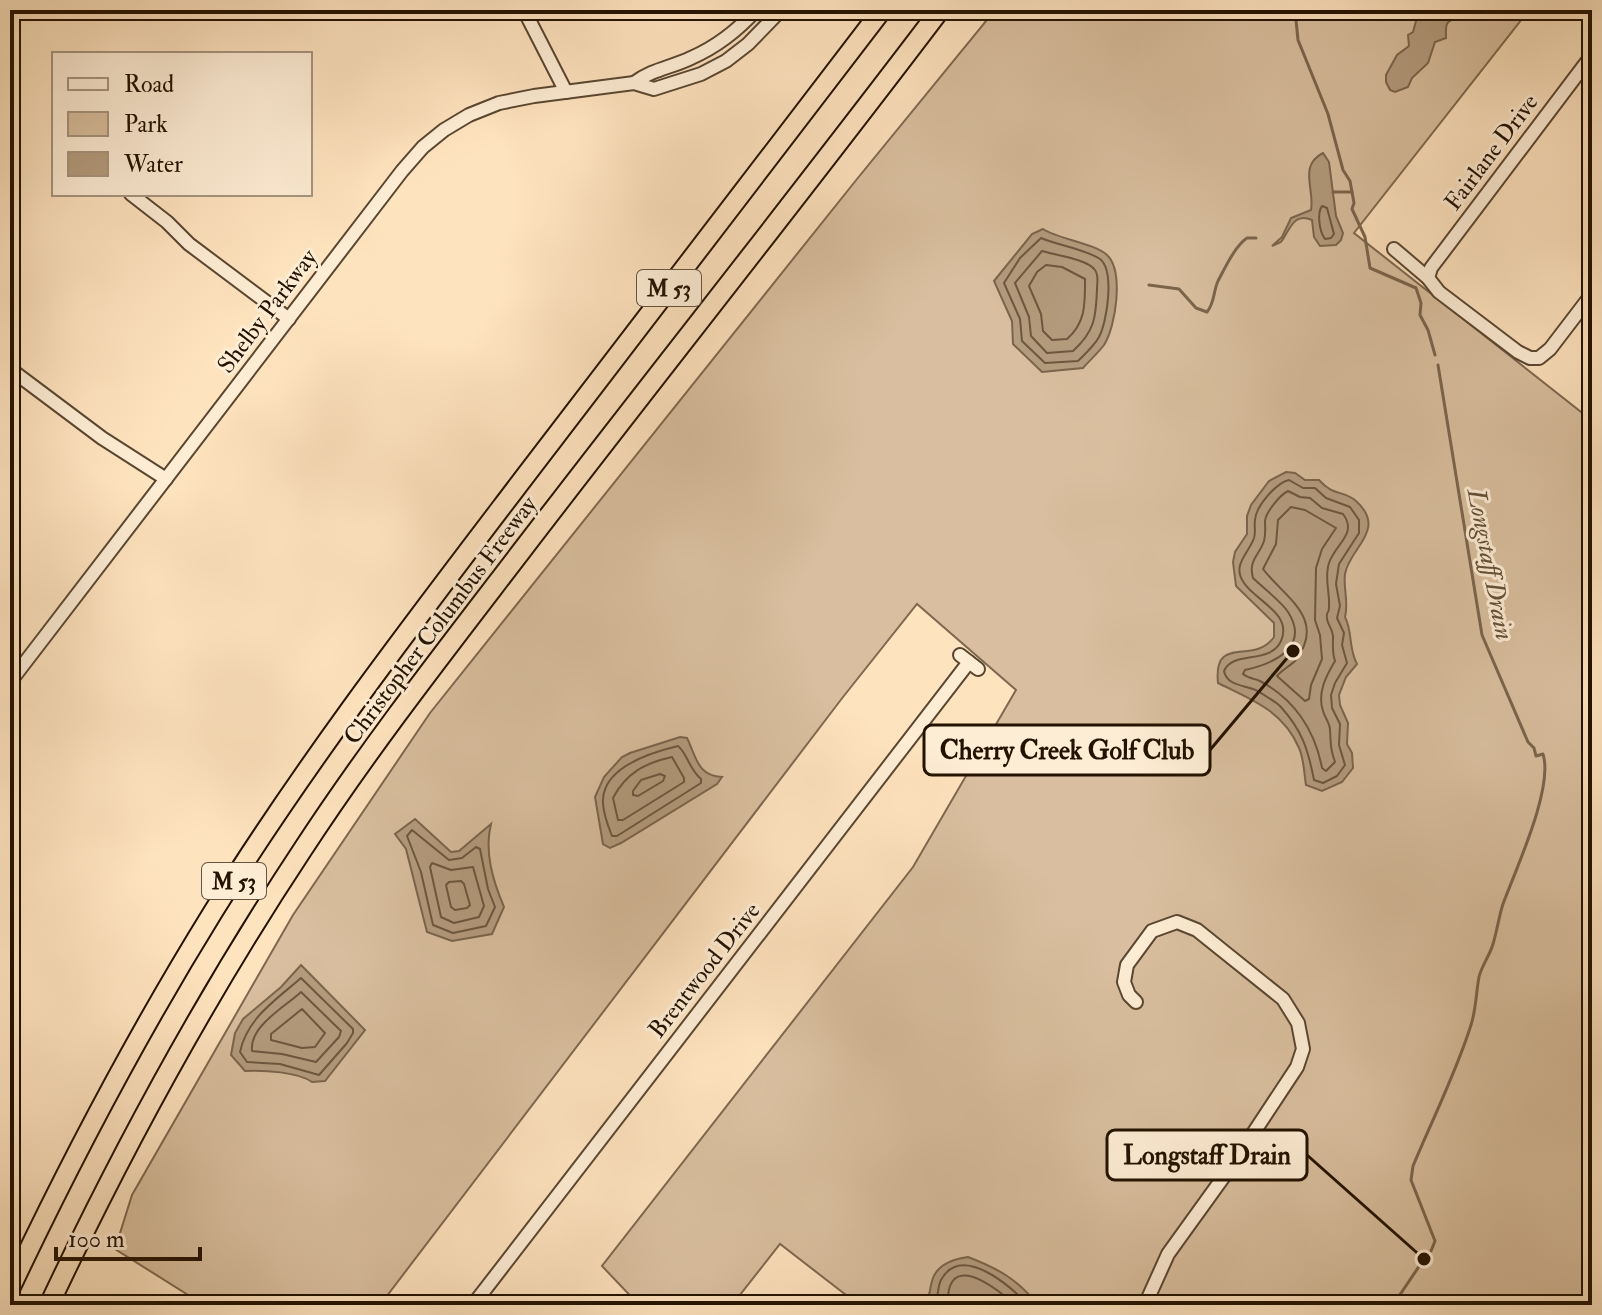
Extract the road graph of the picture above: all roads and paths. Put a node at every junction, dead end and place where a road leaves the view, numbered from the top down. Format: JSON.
{"nodes":[{"id":1,"x":524,"y":10,"type":"edge"},
{"id":2,"x":756,"y":10,"type":"edge"},
{"id":3,"x":781,"y":10,"type":"edge"},
{"id":4,"x":882,"y":10,"type":"edge"},
{"id":5,"x":940,"y":10,"type":"edge"},
{"id":6,"x":950,"y":10,"type":"edge"},
{"id":7,"x":746,"y":22,"type":"junction"},
{"id":8,"x":748,"y":44,"type":"junction"},
{"id":9,"x":1592,"y":55,"type":"edge"},
{"id":10,"x":906,"y":56,"type":"junction"},
{"id":11,"x":634,"y":83,"type":"junction"},
{"id":12,"x":566,"y":92,"type":"junction"},
{"id":13,"x":134,"y":196,"type":"edge"},
{"id":14,"x":1394,"y":249,"type":"dead end"},
{"id":15,"x":1428,"y":278,"type":"junction"},
{"id":16,"x":1592,"y":294,"type":"edge"},
{"id":17,"x":289,"y":319,"type":"junction"},
{"id":18,"x":10,"y":369,"type":"edge"},
{"id":19,"x":166,"y":479,"type":"junction"},
{"id":20,"x":969,"y":662,"type":"dead end"},
{"id":21,"x":10,"y":682,"type":"edge"},
{"id":22,"x":1136,"y":1002,"type":"dead end"},
{"id":23,"x":10,"y":1289,"type":"edge"},
{"id":24,"x":49,"y":1305,"type":"edge"},
{"id":25,"x":473,"y":1305,"type":"edge"},
{"id":26,"x":1145,"y":1305,"type":"edge"}],
"edges":[{"from":1,"to":12,"type":"street"},
{"from":2,"to":7,"type":"street","name":"Shelby Parkway"},
{"from":3,"to":8,"type":"street","name":"Shelby Parkway"},
{"from":4,"to":23,"type":"highway","name":"Christopher Columbus Freeway","number":"M 53"},
{"from":5,"to":10,"type":"highway","name":"Christopher Columbus Freeway","number":"M 53"},
{"from":6,"to":10,"type":"highway"},
{"from":7,"to":8,"type":"street"},
{"from":7,"to":11,"type":"street","name":"Shelby Parkway"},
{"from":8,"to":11,"type":"street","name":"Shelby Parkway"},
{"from":9,"to":15,"type":"street","name":"Fairlane Drive"},
{"from":10,"to":24,"type":"highway","name":"Christopher Columbus Freeway","number":"M 53"},
{"from":11,"to":12,"type":"street","name":"Shelby Parkway"},
{"from":12,"to":17,"type":"street","name":"Shelby Parkway"},
{"from":13,"to":17,"type":"street"},
{"from":14,"to":15,"type":"street"},
{"from":15,"to":16,"type":"street"},
{"from":17,"to":19,"type":"street","name":"Shelby Parkway"},
{"from":18,"to":19,"type":"street"},
{"from":19,"to":21,"type":"street","name":"Shelby Parkway"},
{"from":20,"to":25,"type":"street","name":"Brentwood Drive"},
{"from":22,"to":26,"type":"street"}]}
